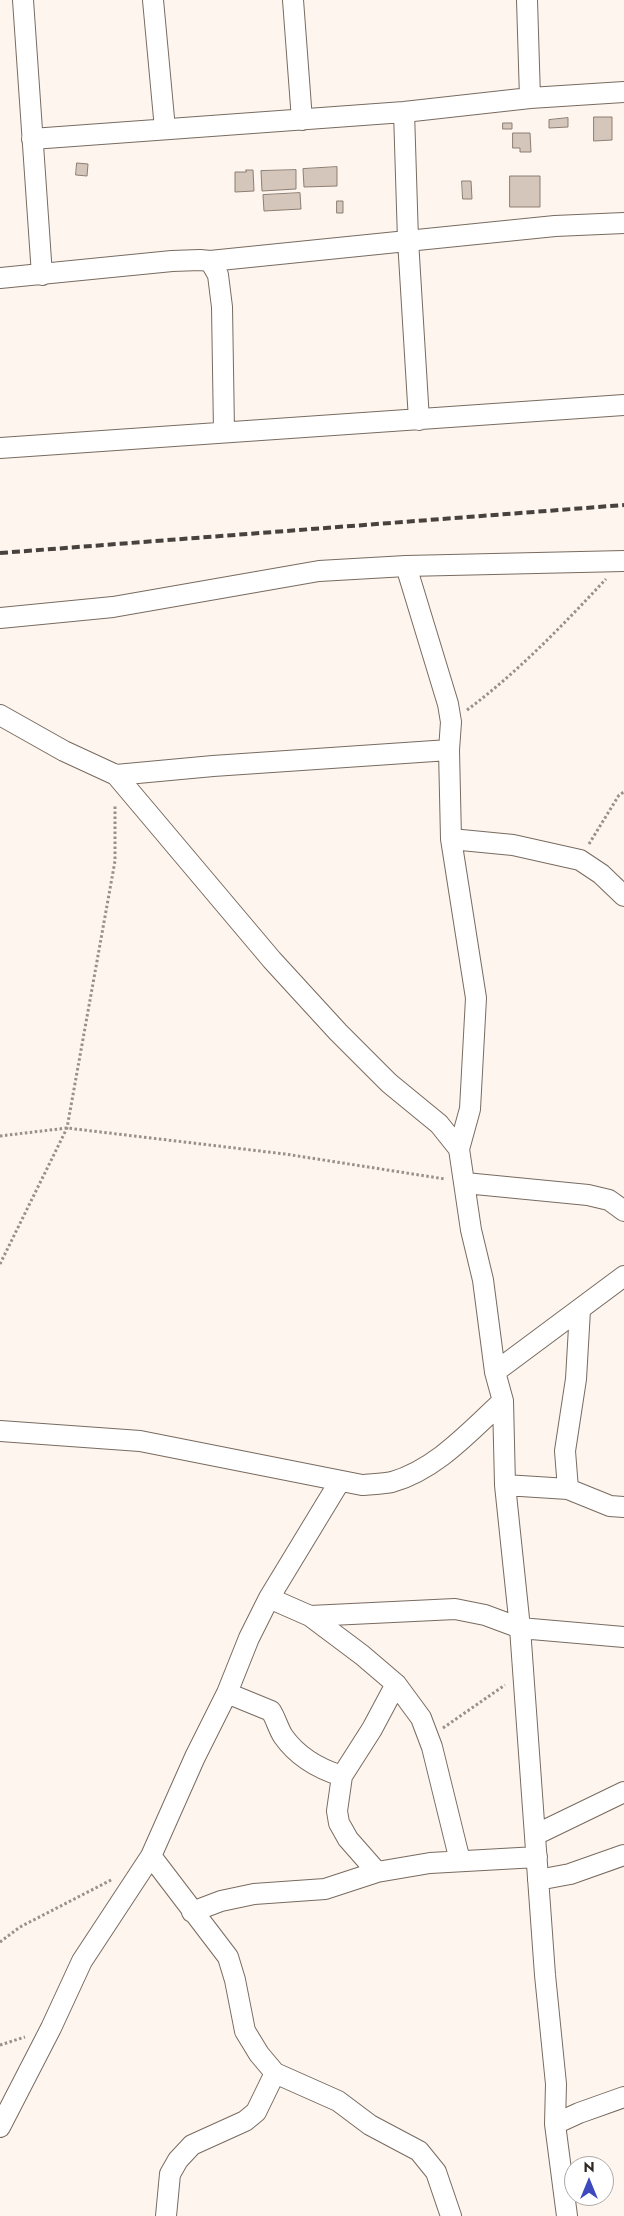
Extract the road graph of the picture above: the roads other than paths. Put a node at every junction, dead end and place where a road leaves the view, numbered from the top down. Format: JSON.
{"nodes":[{"id":1,"x":23,"y":0,"type":"edge"},
{"id":2,"x":153,"y":0,"type":"edge"},
{"id":3,"x":293,"y":0,"type":"edge"},
{"id":4,"x":526,"y":0,"type":"edge"},
{"id":5,"x":624,"y":92,"type":"edge"},
{"id":6,"x":530,"y":98,"type":"junction"},
{"id":7,"x":404,"y":112,"type":"junction"},
{"id":8,"x":302,"y":120,"type":"junction"},
{"id":9,"x":165,"y":129,"type":"junction"},
{"id":10,"x":32,"y":139,"type":"junction"},
{"id":11,"x":624,"y":223,"type":"edge"},
{"id":12,"x":408,"y":240,"type":"junction"},
{"id":13,"x":210,"y":261,"type":"junction"},
{"id":14,"x":42,"y":274,"type":"junction"},
{"id":15,"x":0,"y":278,"type":"edge"},
{"id":16,"x":624,"y":405,"type":"edge"},
{"id":17,"x":419,"y":420,"type":"junction"},
{"id":18,"x":224,"y":431,"type":"junction"},
{"id":19,"x":0,"y":448,"type":"edge"},
{"id":20,"x":624,"y":561,"type":"edge"},
{"id":21,"x":406,"y":566,"type":"junction"},
{"id":22,"x":0,"y":618,"type":"edge"},
{"id":23,"x":0,"y":714,"type":"edge"},
{"id":24,"x":449,"y":750,"type":"junction"},
{"id":25,"x":116,"y":776,"type":"junction"},
{"id":26,"x":450,"y":838,"type":"junction"},
{"id":27,"x":624,"y":896,"type":"edge"},
{"id":28,"x":459,"y":1149,"type":"junction"},
{"id":29,"x":465,"y":1183,"type":"junction"},
{"id":30,"x":624,"y":1211,"type":"edge"},
{"id":31,"x":624,"y":1276,"type":"edge"},
{"id":32,"x":580,"y":1310,"type":"junction"},
{"id":33,"x":495,"y":1372,"type":"junction"},
{"id":34,"x":503,"y":1401,"type":"junction"},
{"id":35,"x":0,"y":1430,"type":"edge"},
{"id":36,"x":340,"y":1481,"type":"junction"},
{"id":37,"x":505,"y":1485,"type":"junction"},
{"id":38,"x":568,"y":1489,"type":"junction"},
{"id":39,"x":624,"y":1507,"type":"edge"},
{"id":40,"x":269,"y":1598,"type":"junction"},
{"id":41,"x":310,"y":1616,"type":"junction"},
{"id":42,"x":520,"y":1628,"type":"junction"},
{"id":43,"x":624,"y":1637,"type":"edge"},
{"id":44,"x":396,"y":1684,"type":"junction"},
{"id":45,"x":227,"y":1693,"type":"junction"},
{"id":46,"x":342,"y":1776,"type":"junction"},
{"id":47,"x":624,"y":1792,"type":"edge"},
{"id":48,"x":535,"y":1835,"type":"junction"},
{"id":49,"x":624,"y":1855,"type":"edge"},
{"id":50,"x":151,"y":1856,"type":"junction"},
{"id":51,"x":537,"y":1857,"type":"junction"},
{"id":52,"x":460,"y":1861,"type":"junction"},
{"id":53,"x":377,"y":1872,"type":"junction"},
{"id":54,"x":538,"y":1880,"type":"junction"},
{"id":55,"x":192,"y":1912,"type":"junction"},
{"id":56,"x":276,"y":2073,"type":"junction"},
{"id":57,"x":624,"y":2097,"type":"edge"},
{"id":58,"x":555,"y":2124,"type":"junction"},
{"id":59,"x":0,"y":2127,"type":"edge"},
{"id":60,"x":166,"y":2216,"type":"edge"},
{"id":61,"x":451,"y":2216,"type":"edge"},
{"id":62,"x":567,"y":2216,"type":"edge"}],
"edges":[{"from":1,"to":10,"type":"street"},
{"from":2,"to":9,"type":"street"},
{"from":3,"to":8,"type":"street"},
{"from":4,"to":6,"type":"street"},
{"from":5,"to":6,"type":"street"},
{"from":6,"to":7,"type":"street"},
{"from":7,"to":8,"type":"street"},
{"from":7,"to":12,"type":"street"},
{"from":8,"to":9,"type":"street"},
{"from":9,"to":10,"type":"street"},
{"from":10,"to":14,"type":"street"},
{"from":11,"to":12,"type":"street"},
{"from":12,"to":13,"type":"street"},
{"from":12,"to":17,"type":"street"},
{"from":13,"to":14,"type":"street"},
{"from":13,"to":18,"type":"street"},
{"from":14,"to":15,"type":"street"},
{"from":16,"to":17,"type":"street"},
{"from":17,"to":18,"type":"street"},
{"from":18,"to":19,"type":"street"},
{"from":20,"to":21,"type":"street"},
{"from":21,"to":22,"type":"street"},
{"from":21,"to":24,"type":"street"},
{"from":23,"to":25,"type":"street"},
{"from":24,"to":25,"type":"street"},
{"from":24,"to":26,"type":"street"},
{"from":25,"to":28,"type":"street"},
{"from":26,"to":27,"type":"street"},
{"from":26,"to":28,"type":"street"},
{"from":28,"to":29,"type":"street"},
{"from":29,"to":30,"type":"street"},
{"from":29,"to":33,"type":"street"},
{"from":31,"to":32,"type":"street"},
{"from":32,"to":33,"type":"street"},
{"from":32,"to":38,"type":"street"},
{"from":33,"to":34,"type":"street"},
{"from":34,"to":36,"type":"street"},
{"from":34,"to":37,"type":"street"},
{"from":35,"to":36,"type":"street"},
{"from":36,"to":40,"type":"street"},
{"from":37,"to":38,"type":"street"},
{"from":37,"to":42,"type":"street"},
{"from":38,"to":39,"type":"street"},
{"from":40,"to":41,"type":"street"},
{"from":40,"to":45,"type":"street"},
{"from":41,"to":42,"type":"street"},
{"from":41,"to":44,"type":"street"},
{"from":42,"to":43,"type":"street"},
{"from":42,"to":48,"type":"street"},
{"from":44,"to":46,"type":"street"},
{"from":44,"to":52,"type":"street"},
{"from":45,"to":46,"type":"street"},
{"from":45,"to":50,"type":"street"},
{"from":46,"to":53,"type":"street"},
{"from":47,"to":48,"type":"street"},
{"from":48,"to":51,"type":"street"},
{"from":49,"to":54,"type":"street"},
{"from":50,"to":55,"type":"street"},
{"from":50,"to":59,"type":"street"},
{"from":51,"to":52,"type":"street"},
{"from":51,"to":54,"type":"street"},
{"from":52,"to":53,"type":"street"},
{"from":53,"to":55,"type":"street"},
{"from":54,"to":58,"type":"street"},
{"from":55,"to":56,"type":"street"},
{"from":56,"to":60,"type":"street"},
{"from":56,"to":61,"type":"street"},
{"from":57,"to":58,"type":"street"},
{"from":58,"to":62,"type":"street"}]}
